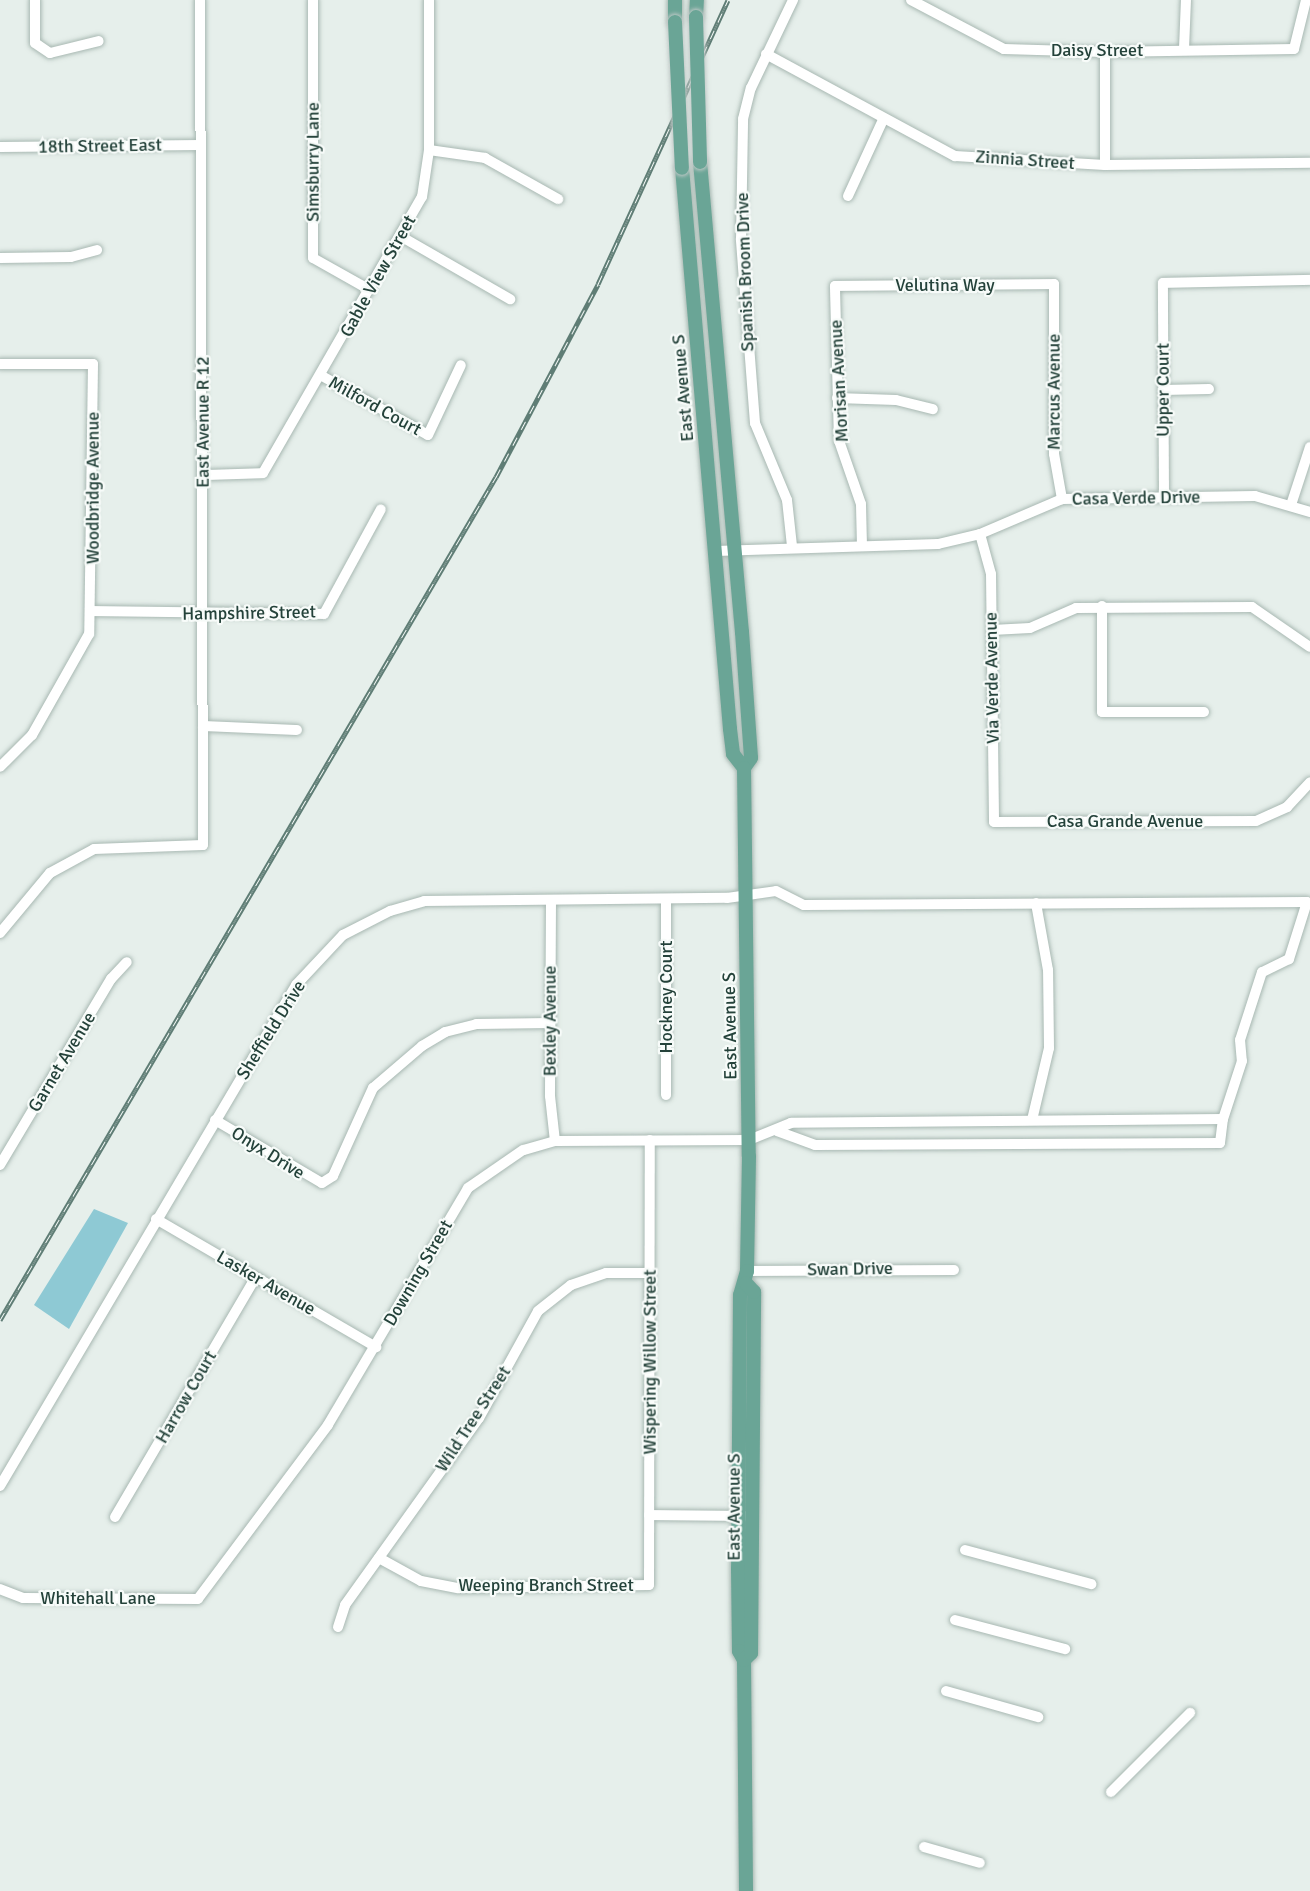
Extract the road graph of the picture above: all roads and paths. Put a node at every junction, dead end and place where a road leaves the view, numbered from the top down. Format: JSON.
{"nodes":[{"id":1,"x":35,"y":0,"type":"edge"},
{"id":2,"x":200,"y":0,"type":"edge"},
{"id":3,"x":313,"y":0,"type":"edge"},
{"id":4,"x":429,"y":0,"type":"edge"},
{"id":5,"x":675,"y":0,"type":"edge"},
{"id":6,"x":697,"y":0,"type":"edge"},
{"id":7,"x":793,"y":0,"type":"edge"},
{"id":8,"x":911,"y":0,"type":"edge"},
{"id":9,"x":1186,"y":0,"type":"edge"},
{"id":10,"x":1306,"y":0,"type":"edge"},
{"id":11,"x":926,"y":3,"type":"edge"},
{"id":12,"x":99,"y":41,"type":"dead end"},
{"id":13,"x":1184,"y":50,"type":"junction"},
{"id":14,"x":1106,"y":52,"type":"junction"},
{"id":15,"x":766,"y":54,"type":"junction"},
{"id":16,"x":883,"y":120,"type":"junction"},
{"id":17,"x":201,"y":145,"type":"junction"},
{"id":18,"x":0,"y":147,"type":"edge"},
{"id":19,"x":429,"y":150,"type":"junction"},
{"id":20,"x":1310,"y":163,"type":"edge"},
{"id":21,"x":1106,"y":165,"type":"junction"},
{"id":22,"x":848,"y":196,"type":"dead end"},
{"id":23,"x":558,"y":199,"type":"dead end"},
{"id":24,"x":402,"y":237,"type":"junction"},
{"id":25,"x":97,"y":250,"type":"dead end"},
{"id":26,"x":0,"y":258,"type":"edge"},
{"id":27,"x":1310,"y":280,"type":"edge"},
{"id":28,"x":1054,"y":284,"type":"joint"},
{"id":29,"x":836,"y":286,"type":"joint"},
{"id":30,"x":370,"y":290,"type":"junction"},
{"id":31,"x":510,"y":299,"type":"dead end"},
{"id":32,"x":0,"y":364,"type":"edge"},
{"id":33,"x":461,"y":365,"type":"dead end"},
{"id":34,"x":322,"y":376,"type":"junction"},
{"id":35,"x":1209,"y":389,"type":"dead end"},
{"id":36,"x":1163,"y":390,"type":"junction"},
{"id":37,"x":837,"y":398,"type":"junction"},
{"id":38,"x":933,"y":409,"type":"dead end"},
{"id":39,"x":1310,"y":447,"type":"edge"},
{"id":40,"x":204,"y":475,"type":"junction"},
{"id":41,"x":1164,"y":497,"type":"junction"},
{"id":42,"x":1062,"y":499,"type":"junction"},
{"id":43,"x":1291,"y":505,"type":"junction"},
{"id":44,"x":381,"y":509,"type":"dead end"},
{"id":45,"x":1310,"y":513,"type":"edge"},
{"id":46,"x":980,"y":534,"type":"junction"},
{"id":47,"x":792,"y":546,"type":"junction"},
{"id":48,"x":862,"y":546,"type":"junction"},
{"id":49,"x":735,"y":548,"type":"junction"},
{"id":50,"x":716,"y":550,"type":"junction"},
{"id":51,"x":1102,"y":606,"type":"junction"},
{"id":52,"x":93,"y":612,"type":"junction"},
{"id":53,"x":204,"y":615,"type":"junction"},
{"id":54,"x":992,"y":630,"type":"junction"},
{"id":55,"x":1310,"y":647,"type":"edge"},
{"id":56,"x":1204,"y":712,"type":"dead end"},
{"id":57,"x":203,"y":726,"type":"junction"},
{"id":58,"x":297,"y":730,"type":"dead end"},
{"id":59,"x":0,"y":767,"type":"edge"},
{"id":60,"x":744,"y":768,"type":"junction"},
{"id":61,"x":1310,"y":782,"type":"edge"},
{"id":62,"x":994,"y":822,"type":"joint"},
{"id":63,"x":747,"y":895,"type":"junction"},
{"id":64,"x":666,"y":899,"type":"junction"},
{"id":65,"x":551,"y":900,"type":"junction"},
{"id":66,"x":1036,"y":903,"type":"junction"},
{"id":67,"x":0,"y":933,"type":"edge"},
{"id":68,"x":127,"y":962,"type":"dead end"},
{"id":69,"x":550,"y":1023,"type":"junction"},
{"id":70,"x":666,"y":1095,"type":"dead end"},
{"id":71,"x":1224,"y":1119,"type":"junction"},
{"id":72,"x":215,"y":1120,"type":"junction"},
{"id":73,"x":1032,"y":1120,"type":"junction"},
{"id":74,"x":777,"y":1131,"type":"junction"},
{"id":75,"x":650,"y":1140,"type":"junction"},
{"id":76,"x":749,"y":1140,"type":"junction"},
{"id":77,"x":555,"y":1141,"type":"junction"},
{"id":78,"x":0,"y":1165,"type":"edge"},
{"id":79,"x":156,"y":1219,"type":"junction"},
{"id":80,"x":954,"y":1270,"type":"dead end"},
{"id":81,"x":650,"y":1273,"type":"junction"},
{"id":82,"x":256,"y":1277,"type":"junction"},
{"id":83,"x":746,"y":1277,"type":"junction"},
{"id":84,"x":376,"y":1347,"type":"junction"},
{"id":85,"x":0,"y":1486,"type":"edge"},
{"id":86,"x":738,"y":1513,"type":"junction"},
{"id":87,"x":649,"y":1515,"type":"junction"},
{"id":88,"x":115,"y":1517,"type":"dead end"},
{"id":89,"x":965,"y":1550,"type":"dead end"},
{"id":90,"x":379,"y":1558,"type":"junction"},
{"id":91,"x":752,"y":1582,"type":"junction"},
{"id":92,"x":1091,"y":1584,"type":"dead end"},
{"id":93,"x":648,"y":1585,"type":"joint"},
{"id":94,"x":0,"y":1590,"type":"edge"},
{"id":95,"x":198,"y":1599,"type":"joint"},
{"id":96,"x":955,"y":1620,"type":"dead end"},
{"id":97,"x":338,"y":1627,"type":"dead end"},
{"id":98,"x":1065,"y":1649,"type":"dead end"},
{"id":99,"x":744,"y":1660,"type":"junction"},
{"id":100,"x":946,"y":1691,"type":"dead end"},
{"id":101,"x":1190,"y":1713,"type":"dead end"},
{"id":102,"x":1038,"y":1717,"type":"dead end"},
{"id":103,"x":1111,"y":1792,"type":"dead end"},
{"id":104,"x":924,"y":1847,"type":"dead end"},
{"id":105,"x":981,"y":1863,"type":"dead end"},
{"id":106,"x":746,"y":1891,"type":"edge"}],
"edges":[{"from":1,"to":12,"type":"street"},
{"from":2,"to":17,"type":"street","name":"East Avenue R 12"},
{"from":3,"to":30,"type":"street","name":"Simsburry Lane"},
{"from":4,"to":19,"type":"street","name":"Gable View Street"},
{"from":5,"to":50,"type":"main road","name":"East Avenue S","bridge":true},
{"from":6,"to":49,"type":"main road","name":"East Avenue S","bridge":true},
{"from":7,"to":15,"type":"street","name":"Spanish Broom Drive"},
{"from":8,"to":11,"type":"street","name":"Daisy Street"},
{"from":9,"to":13,"type":"street"},
{"from":10,"to":13,"type":"street","name":"Daisy Street"},
{"from":11,"to":14,"type":"street","name":"Daisy Street"},
{"from":13,"to":14,"type":"street","name":"Daisy Street"},
{"from":14,"to":21,"type":"street"},
{"from":15,"to":16,"type":"street","name":"Zinnia Street"},
{"from":15,"to":47,"type":"street","name":"Spanish Broom Drive"},
{"from":16,"to":21,"type":"street","name":"Zinnia Street"},
{"from":16,"to":22,"type":"street"},
{"from":17,"to":18,"type":"street","name":"18th Street East"},
{"from":17,"to":40,"type":"street","name":"East Avenue R 12"},
{"from":19,"to":23,"type":"street"},
{"from":19,"to":24,"type":"street","name":"Gable View Street"},
{"from":20,"to":21,"type":"street","name":"Zinnia Street"},
{"from":24,"to":30,"type":"street","name":"Gable View Street"},
{"from":24,"to":31,"type":"street"},
{"from":25,"to":26,"type":"street"},
{"from":27,"to":36,"type":"street","name":"Upper Court"},
{"from":28,"to":29,"type":"street","name":"Velutina Way"},
{"from":28,"to":42,"type":"street","name":"Marcus Avenue"},
{"from":29,"to":37,"type":"street","name":"Morisan Avenue"},
{"from":30,"to":34,"type":"street","name":"Gable View Street"},
{"from":32,"to":52,"type":"street","name":"Woodbridge Avenue"},
{"from":33,"to":34,"type":"street","name":"Milford Court"},
{"from":34,"to":40,"type":"street","name":"Gable View Street"},
{"from":35,"to":36,"type":"street"},
{"from":36,"to":41,"type":"street","name":"Upper Court"},
{"from":37,"to":38,"type":"street"},
{"from":37,"to":48,"type":"street","name":"Morisan Avenue"},
{"from":39,"to":43,"type":"street"},
{"from":40,"to":53,"type":"street","name":"East Avenue R 12"},
{"from":41,"to":42,"type":"street","name":"Casa Verde Drive"},
{"from":41,"to":43,"type":"street","name":"Casa Verde Drive"},
{"from":42,"to":46,"type":"street","name":"Casa Verde Drive"},
{"from":43,"to":45,"type":"street","name":"Casa Verde Drive"},
{"from":44,"to":53,"type":"street","name":"Hampshire Street"},
{"from":46,"to":48,"type":"street","name":"Casa Verde Drive"},
{"from":46,"to":54,"type":"street","name":"Via Verde Avenue"},
{"from":47,"to":48,"type":"street","name":"Casa Verde Drive"},
{"from":47,"to":49,"type":"street","name":"Casa Verde Drive"},
{"from":49,"to":50,"type":"street","name":"Casa Verde Drive"},
{"from":49,"to":60,"type":"main road","name":"East Avenue S"},
{"from":50,"to":60,"type":"main road","name":"East Avenue S"},
{"from":51,"to":54,"type":"street"},
{"from":51,"to":55,"type":"street"},
{"from":51,"to":56,"type":"street"},
{"from":52,"to":53,"type":"street","name":"Hampshire Street"},
{"from":52,"to":59,"type":"street","name":"Woodbridge Avenue"},
{"from":53,"to":57,"type":"street","name":"East Avenue R 12"},
{"from":54,"to":62,"type":"street","name":"Via Verde Avenue"},
{"from":57,"to":58,"type":"street"},
{"from":57,"to":67,"type":"street","name":"East Avenue R 12"},
{"from":60,"to":63,"type":"main road","name":"East Avenue S"},
{"from":61,"to":62,"type":"street","name":"Casa Grande Avenue"},
{"from":63,"to":64,"type":"street","name":"Sheffield Drive"},
{"from":63,"to":66,"type":"street","name":"Sheffield Drive"},
{"from":63,"to":76,"type":"main road","name":"East Avenue S"},
{"from":64,"to":65,"type":"street","name":"Sheffield Drive"},
{"from":64,"to":70,"type":"street","name":"Hockney Court"},
{"from":65,"to":69,"type":"street","name":"Bexley Avenue"},
{"from":65,"to":72,"type":"street","name":"Sheffield Drive"},
{"from":66,"to":71,"type":"street","name":"Sheffield Drive"},
{"from":66,"to":73,"type":"street"},
{"from":68,"to":78,"type":"street","name":"Garnet Avenue"},
{"from":69,"to":72,"type":"street","name":"Onyx Drive"},
{"from":69,"to":77,"type":"street","name":"Bexley Avenue"},
{"from":71,"to":73,"type":"street","name":"Downing Street"},
{"from":71,"to":74,"type":"street"},
{"from":72,"to":79,"type":"street","name":"Sheffield Drive"},
{"from":73,"to":74,"type":"street","name":"Downing Street"},
{"from":74,"to":76,"type":"street","name":"Downing Street"},
{"from":75,"to":76,"type":"street","name":"Downing Street"},
{"from":75,"to":77,"type":"street","name":"Downing Street"},
{"from":75,"to":81,"type":"street","name":"Wispering Willow Street"},
{"from":76,"to":83,"type":"main road","name":"East Avenue S"},
{"from":77,"to":84,"type":"street","name":"Downing Street"},
{"from":79,"to":82,"type":"street","name":"Lasker Avenue"},
{"from":79,"to":85,"type":"street","name":"Sheffield Drive"},
{"from":80,"to":83,"type":"street","name":"Swan Drive"},
{"from":81,"to":87,"type":"street","name":"Wispering Willow Street"},
{"from":81,"to":90,"type":"street","name":"Wild Tree Street"},
{"from":82,"to":84,"type":"street","name":"Lasker Avenue"},
{"from":82,"to":88,"type":"street","name":"Harrow Court"},
{"from":83,"to":86,"type":"main road","name":"East Avenue S"},
{"from":83,"to":91,"type":"main road","name":"East Avenue S"},
{"from":84,"to":95,"type":"street","name":"Downing Street"},
{"from":86,"to":87,"type":"street"},
{"from":86,"to":91,"type":"street"},
{"from":86,"to":99,"type":"main road","name":"East Avenue S"},
{"from":87,"to":93,"type":"street","name":"Wispering Willow Street"},
{"from":89,"to":92,"type":"street"},
{"from":90,"to":93,"type":"street","name":"Weeping Branch Street"},
{"from":90,"to":97,"type":"street","name":"Wild Tree Street"},
{"from":91,"to":99,"type":"main road","name":"East Avenue S"},
{"from":94,"to":95,"type":"street","name":"Whitehall Lane"},
{"from":96,"to":98,"type":"street"},
{"from":99,"to":106,"type":"main road","name":"East Avenue S"},
{"from":100,"to":102,"type":"street"},
{"from":101,"to":103,"type":"street"},
{"from":104,"to":105,"type":"street"}]}
